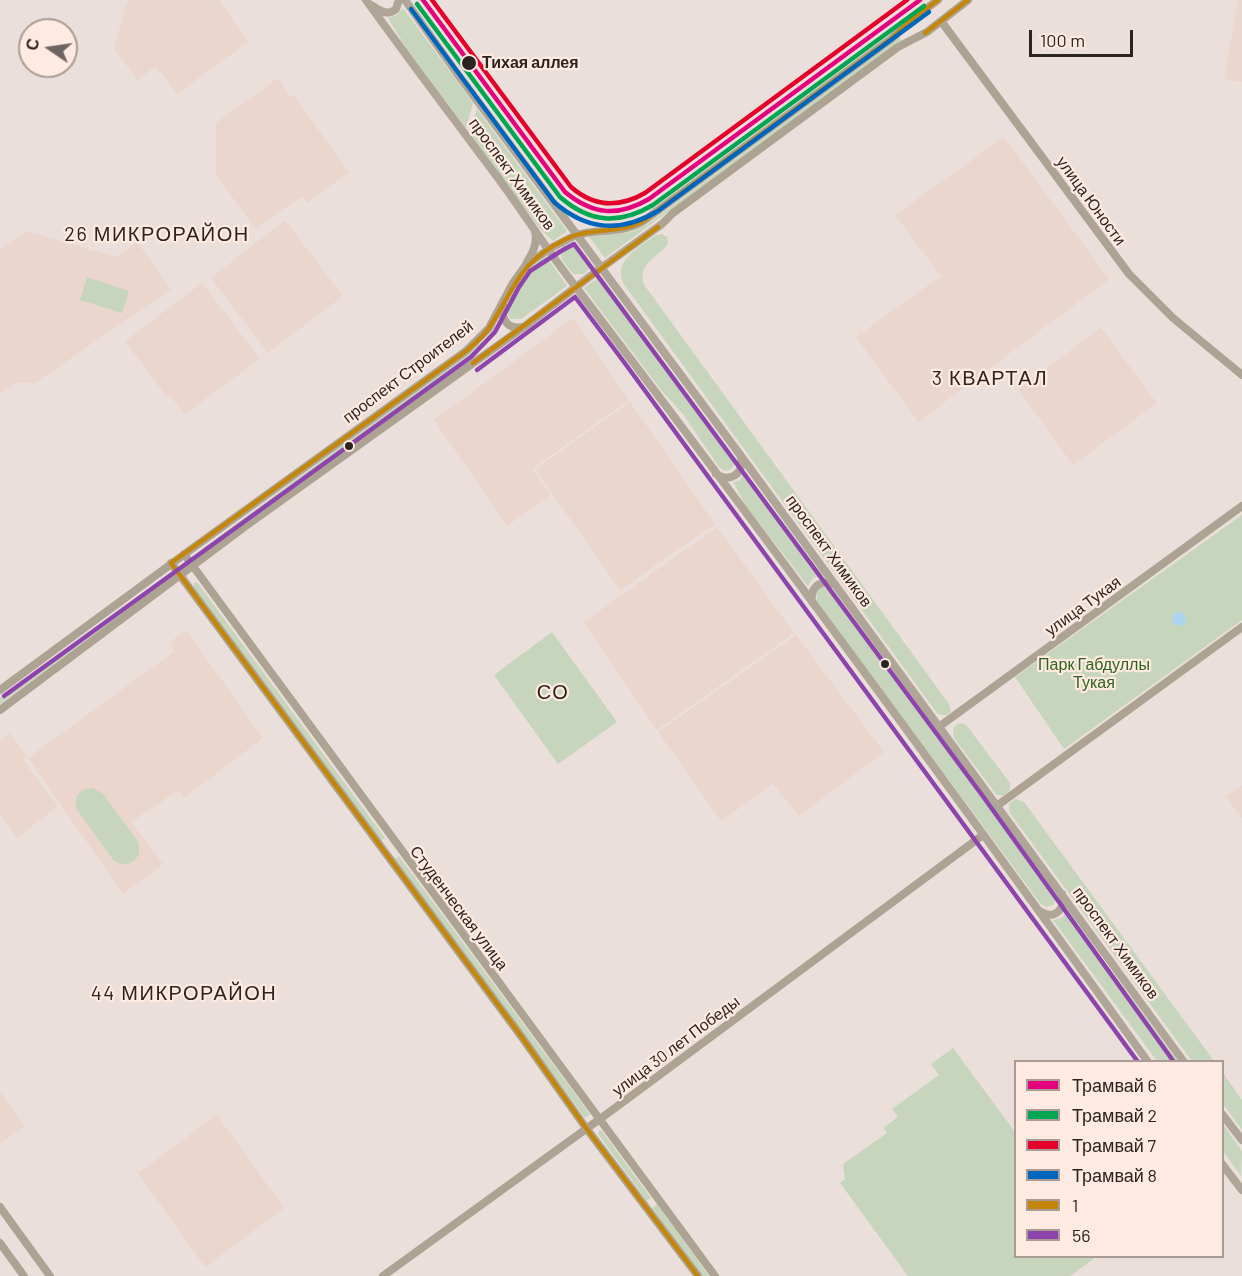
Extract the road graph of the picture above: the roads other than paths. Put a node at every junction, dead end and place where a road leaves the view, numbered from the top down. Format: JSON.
{"nodes":[{"id":1,"x":399,"y":0,"type":"edge"},
{"id":2,"x":405,"y":0,"type":"edge"},
{"id":3,"x":938,"y":0,"type":"edge"},
{"id":4,"x":966,"y":1,"type":"edge"},
{"id":5,"x":367,"y":2,"type":"edge"},
{"id":6,"x":916,"y":16,"type":"junction"},
{"id":7,"x":941,"y":21,"type":"junction"},
{"id":8,"x":927,"y":32,"type":"junction"},
{"id":9,"x":534,"y":230,"type":"junction"},
{"id":10,"x":576,"y":235,"type":"junction"},
{"id":11,"x":549,"y":249,"type":"junction"},
{"id":12,"x":525,"y":266,"type":"junction"},
{"id":13,"x":601,"y":268,"type":"junction"},
{"id":14,"x":576,"y":287,"type":"junction"},
{"id":15,"x":504,"y":299,"type":"junction"},
{"id":16,"x":525,"y":326,"type":"junction"},
{"id":17,"x":481,"y":337,"type":"junction"},
{"id":18,"x":492,"y":350,"type":"junction"},
{"id":19,"x":1242,"y":375,"type":"edge"},
{"id":20,"x":741,"y":456,"type":"junction"},
{"id":21,"x":716,"y":474,"type":"junction"},
{"id":22,"x":1242,"y":506,"type":"edge"},
{"id":23,"x":184,"y":554,"type":"junction"},
{"id":24,"x":171,"y":563,"type":"junction"},
{"id":25,"x":192,"y":566,"type":"junction"},
{"id":26,"x":180,"y":575,"type":"junction"},
{"id":27,"x":837,"y":588,"type":"junction"},
{"id":28,"x":814,"y":606,"type":"junction"},
{"id":29,"x":1242,"y":627,"type":"edge"},
{"id":30,"x":0,"y":690,"type":"edge"},
{"id":31,"x":0,"y":710,"type":"edge"},
{"id":32,"x":940,"y":726,"type":"junction"},
{"id":33,"x":998,"y":805,"type":"junction"},
{"id":34,"x":984,"y":836,"type":"junction"},
{"id":35,"x":391,"y":838,"type":"junction"},
{"id":36,"x":381,"y":847,"type":"junction"},
{"id":37,"x":399,"y":850,"type":"junction"},
{"id":38,"x":390,"y":858,"type":"junction"},
{"id":39,"x":1060,"y":892,"type":"junction"},
{"id":40,"x":1038,"y":910,"type":"junction"},
{"id":41,"x":1147,"y":1060,"type":"edge"},
{"id":42,"x":1183,"y":1060,"type":"edge"},
{"id":43,"x":1224,"y":1117,"type":"edge"},
{"id":44,"x":598,"y":1119,"type":"junction"},
{"id":45,"x":586,"y":1128,"type":"junction"},
{"id":46,"x":1242,"y":1140,"type":"edge"},
{"id":47,"x":1224,"y":1167,"type":"edge"},
{"id":48,"x":1242,"y":1190,"type":"edge"},
{"id":49,"x":660,"y":1202,"type":"junction"},
{"id":50,"x":0,"y":1207,"type":"edge"},
{"id":51,"x":650,"y":1212,"type":"junction"},
{"id":52,"x":0,"y":1243,"type":"edge"},
{"id":53,"x":24,"y":1276,"type":"edge"},
{"id":54,"x":50,"y":1276,"type":"edge"},
{"id":55,"x":383,"y":1276,"type":"edge"},
{"id":56,"x":698,"y":1276,"type":"edge"},
{"id":57,"x":715,"y":1276,"type":"edge"}],
"edges":[{"from":1,"to":5,"type":"main road"},
{"from":2,"to":10,"type":"main road","name":"проспект Химиков"},
{"from":3,"to":6,"type":"main road","name":"проспект Строителей"},
{"from":4,"to":7,"type":"main road","name":"проспект Строителей"},
{"from":5,"to":9,"type":"main road","name":"проспект Химиков"},
{"from":6,"to":8,"type":"main road"},
{"from":6,"to":10,"type":"main road","name":"проспект Строителей"},
{"from":7,"to":8,"type":"main road","name":"проспект Строителей"},
{"from":7,"to":19,"type":"main road","name":"улица Юности"},
{"from":8,"to":13,"type":"main road","name":"проспект Строителей"},
{"from":9,"to":11,"type":"main road","name":"проспект Химиков"},
{"from":9,"to":12,"type":"main road"},
{"from":10,"to":11,"type":"main road","name":"проспект Строителей"},
{"from":10,"to":13,"type":"main road","name":"проспект Химиков"},
{"from":11,"to":12,"type":"main road","name":"проспект Строителей"},
{"from":11,"to":14,"type":"main road","name":"проспект Химиков"},
{"from":12,"to":15,"type":"main road","name":"проспект Строителей"},
{"from":13,"to":14,"type":"main road","name":"проспект Строителей"},
{"from":13,"to":20,"type":"main road","name":"проспект Химиков"},
{"from":14,"to":16,"type":"main road","name":"проспект Строителей"},
{"from":14,"to":21,"type":"main road","name":"проспект Химиков"},
{"from":15,"to":16,"type":"main road"},
{"from":15,"to":17,"type":"main road","name":"проспект Строителей"},
{"from":16,"to":18,"type":"main road","name":"проспект Строителей"},
{"from":17,"to":18,"type":"main road"},
{"from":17,"to":23,"type":"main road","name":"проспект Строителей"},
{"from":18,"to":25,"type":"main road","name":"проспект Строителей"},
{"from":20,"to":21,"type":"main road"},
{"from":20,"to":27,"type":"main road","name":"проспект Химиков"},
{"from":21,"to":28,"type":"main road","name":"проспект Химиков"},
{"from":22,"to":32,"type":"main road","name":"улица Тукая"},
{"from":23,"to":24,"type":"main road","name":"проспект Строителей"},
{"from":23,"to":25,"type":"main road","name":"Студенческая улица"},
{"from":24,"to":26,"type":"main road","name":"Студенческая улица"},
{"from":24,"to":30,"type":"main road","name":"проспект Строителей"},
{"from":25,"to":26,"type":"main road","name":"проспект Строителей"},
{"from":25,"to":35,"type":"main road","name":"Студенческая улица"},
{"from":26,"to":31,"type":"main road","name":"проспект Строителей"},
{"from":26,"to":36,"type":"main road","name":"Студенческая улица"},
{"from":27,"to":28,"type":"main road"},
{"from":27,"to":32,"type":"main road","name":"проспект Химиков"},
{"from":28,"to":34,"type":"main road","name":"проспект Химиков"},
{"from":29,"to":33,"type":"main road"},
{"from":32,"to":33,"type":"main road","name":"проспект Химиков"},
{"from":33,"to":39,"type":"main road","name":"проспект Химиков"},
{"from":34,"to":40,"type":"main road","name":"проспект Химиков"},
{"from":34,"to":44,"type":"main road","name":"улица 30 лет Победы"},
{"from":35,"to":36,"type":"main road"},
{"from":35,"to":37,"type":"main road","name":"Студенческая улица"},
{"from":36,"to":38,"type":"main road","name":"Студенческая улица"},
{"from":37,"to":38,"type":"main road"},
{"from":37,"to":44,"type":"main road","name":"Студенческая улица"},
{"from":38,"to":45,"type":"main road","name":"Студенческая улица"},
{"from":39,"to":40,"type":"main road"},
{"from":39,"to":42,"type":"main road","name":"проспект Химиков"},
{"from":40,"to":41,"type":"main road","name":"проспект Химиков"},
{"from":43,"to":46,"type":"main road"},
{"from":44,"to":45,"type":"main road","name":"улица 30 лет Победы"},
{"from":44,"to":49,"type":"main road","name":"Студенческая улица"},
{"from":45,"to":51,"type":"main road","name":"Студенческая улица"},
{"from":45,"to":55,"type":"main road","name":"улица 30 лет Победы"},
{"from":47,"to":48,"type":"main road"},
{"from":49,"to":51,"type":"main road"},
{"from":49,"to":57,"type":"main road","name":"Студенческая улица"},
{"from":50,"to":54,"type":"main road"},
{"from":51,"to":56,"type":"main road","name":"Студенческая улица"},
{"from":52,"to":53,"type":"main road"}]}
